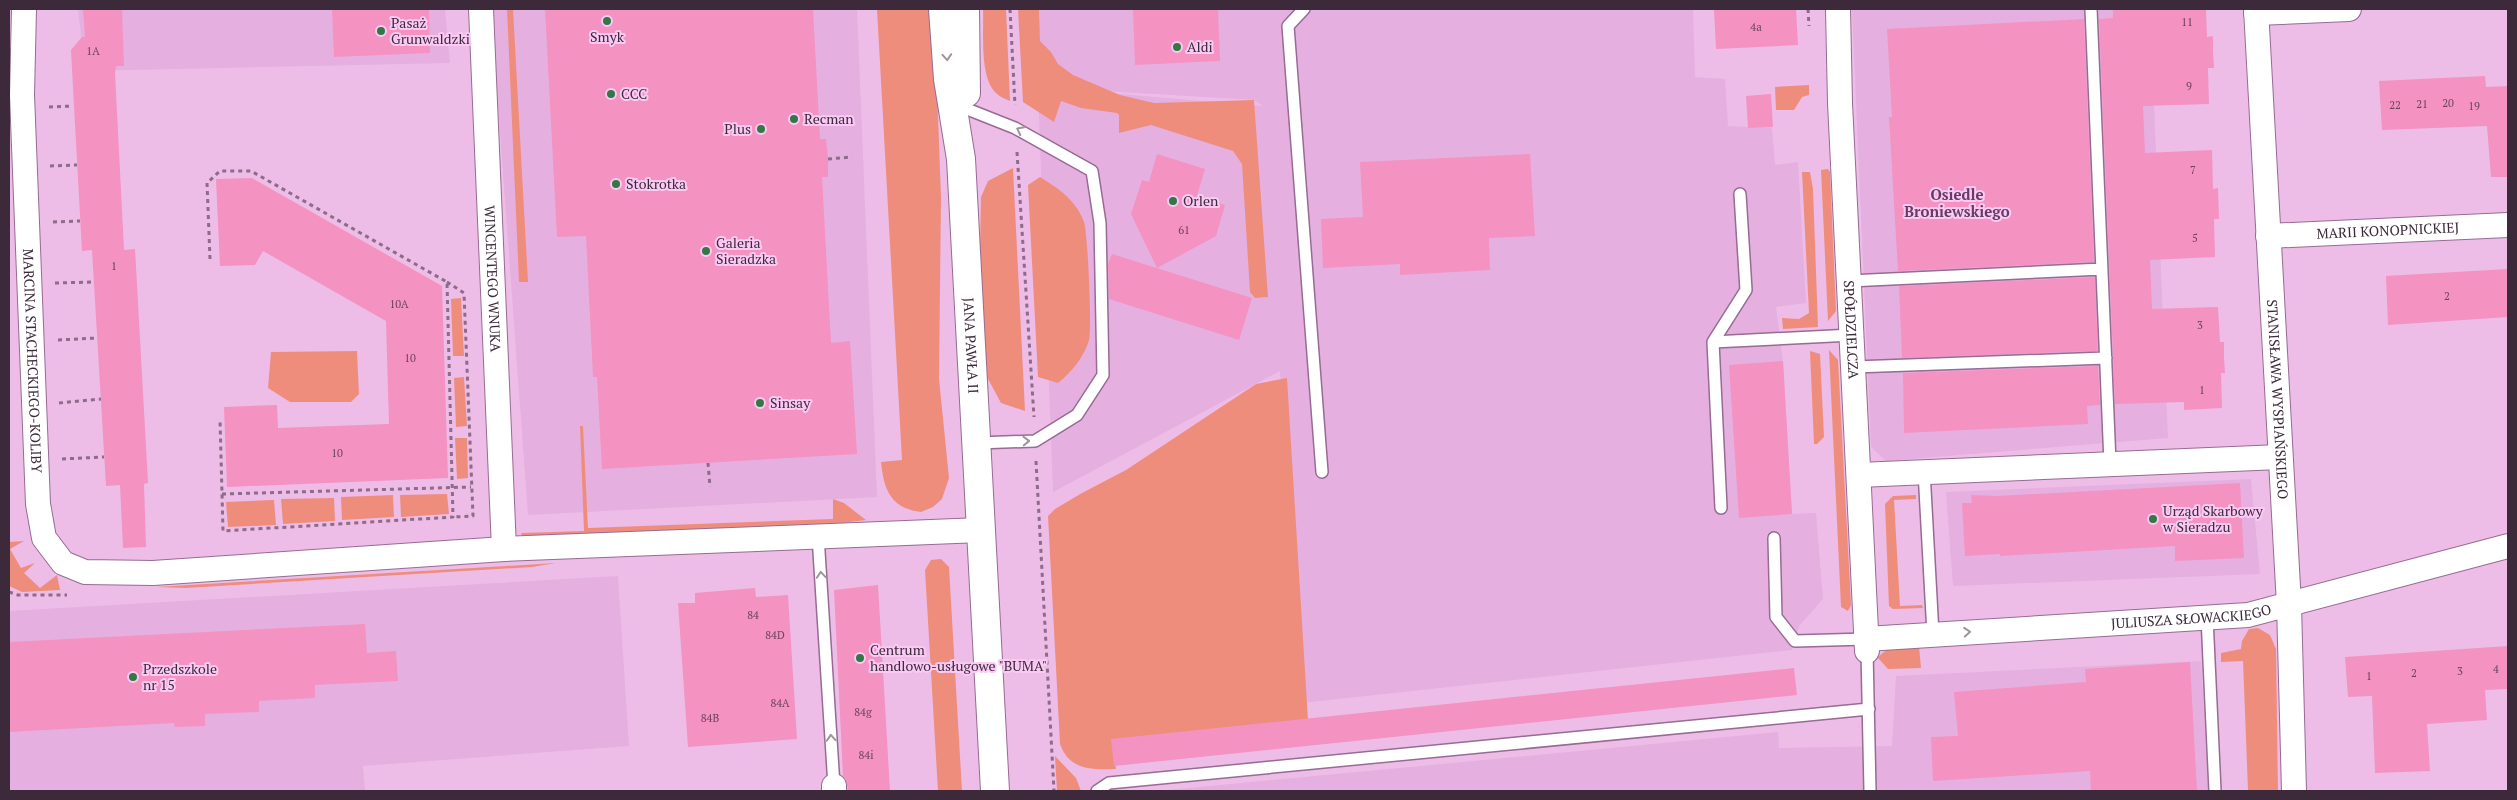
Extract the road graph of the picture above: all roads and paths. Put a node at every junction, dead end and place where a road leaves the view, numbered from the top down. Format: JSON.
{"nodes":[{"id":1,"x":24,"y":9,"type":"edge"},
{"id":2,"x":481,"y":9,"type":"edge"},
{"id":3,"x":943,"y":9,"type":"edge"},
{"id":4,"x":965,"y":9,"type":"edge"},
{"id":5,"x":1010,"y":9,"type":"edge"},
{"id":6,"x":1304,"y":9,"type":"edge"},
{"id":7,"x":1838,"y":9,"type":"edge"},
{"id":8,"x":2091,"y":9,"type":"edge"},
{"id":9,"x":2349,"y":9,"type":"edge"},
{"id":10,"x":2256,"y":11,"type":"edge"},
{"id":11,"x":967,"y":109,"type":"junction"},
{"id":12,"x":1015,"y":128,"type":"junction"},
{"id":13,"x":852,"y":157,"type":"dead end"},
{"id":14,"x":828,"y":159,"type":"dead end"},
{"id":15,"x":961,"y":159,"type":"junction"},
{"id":16,"x":1740,"y":194,"type":"dead end"},
{"id":17,"x":2508,"y":225,"type":"edge"},
{"id":18,"x":2268,"y":236,"type":"junction"},
{"id":19,"x":210,"y":259,"type":"dead end"},
{"id":20,"x":2102,"y":268,"type":"junction"},
{"id":21,"x":1849,"y":280,"type":"junction"},
{"id":22,"x":94,"y":282,"type":"dead end"},
{"id":23,"x":447,"y":282,"type":"junction"},
{"id":24,"x":29,"y":284,"type":"junction"},
{"id":25,"x":1852,"y":335,"type":"junction"},
{"id":26,"x":98,"y":338,"type":"dead end"},
{"id":27,"x":32,"y":342,"type":"junction"},
{"id":28,"x":1713,"y":342,"type":"junction"},
{"id":29,"x":2106,"y":358,"type":"junction"},
{"id":30,"x":1854,"y":367,"type":"junction"},
{"id":31,"x":101,"y":399,"type":"dead end"},
{"id":32,"x":34,"y":404,"type":"junction"},
{"id":33,"x":220,"y":419,"type":"dead end"},
{"id":34,"x":1035,"y":441,"type":"junction"},
{"id":35,"x":977,"y":443,"type":"junction"},
{"id":36,"x":104,"y":457,"type":"dead end"},
{"id":37,"x":2280,"y":457,"type":"junction"},
{"id":38,"x":36,"y":461,"type":"junction"},
{"id":39,"x":708,"y":463,"type":"dead end"},
{"id":40,"x":2110,"y":463,"type":"junction"},
{"id":41,"x":1924,"y":471,"type":"junction"},
{"id":42,"x":1322,"y":472,"type":"dead end"},
{"id":43,"x":1859,"y":476,"type":"junction"},
{"id":44,"x":473,"y":487,"type":"junction"},
{"id":45,"x":710,"y":487,"type":"dead end"},
{"id":46,"x":453,"y":488,"type":"junction"},
{"id":47,"x":222,"y":494,"type":"junction"},
{"id":48,"x":1721,"y":508,"type":"dead end"},
{"id":49,"x":454,"y":518,"type":"junction"},
{"id":50,"x":980,"y":530,"type":"junction"},
{"id":51,"x":818,"y":536,"type":"junction"},
{"id":52,"x":1774,"y":538,"type":"dead end"},
{"id":53,"x":2508,"y":546,"type":"edge"},
{"id":54,"x":504,"y":549,"type":"junction"},
{"id":55,"x":2290,"y":605,"type":"junction"},
{"id":56,"x":2207,"y":617,"type":"junction"},
{"id":57,"x":1933,"y":634,"type":"junction"},
{"id":58,"x":1867,"y":645,"type":"junction"},
{"id":59,"x":1869,"y":710,"type":"junction"},
{"id":60,"x":834,"y":789,"type":"edge"},
{"id":61,"x":995,"y":791,"type":"edge"},
{"id":62,"x":1054,"y":791,"type":"edge"},
{"id":63,"x":1097,"y":791,"type":"edge"},
{"id":64,"x":1870,"y":791,"type":"edge"},
{"id":65,"x":2215,"y":791,"type":"edge"},
{"id":66,"x":2294,"y":791,"type":"edge"}],
"edges":[{"from":1,"to":24,"type":"street","name":"MARCINA STACHECKIEGO-KOLIBY"},
{"from":2,"to":54,"type":"street","name":"WINCENTEGO WNUKA"},
{"from":3,"to":15,"type":"main road","name":"JANA PAWŁA II","one_way":true},
{"from":4,"to":11,"type":"main road","name":"JANA PAWŁA II"},
{"from":5,"to":12,"type":"path"},
{"from":6,"to":42,"type":"lane"},
{"from":7,"to":21,"type":"street","name":"SPÓŁDZIELCZA"},
{"from":8,"to":20,"type":"lane"},
{"from":9,"to":10,"type":"street"},
{"from":10,"to":18,"type":"street","name":"STANISŁAWA WYSPIAŃSKIEGO"},
{"from":11,"to":12,"type":"lane"},
{"from":11,"to":15,"type":"main road","name":"JANA PAWŁA II"},
{"from":12,"to":34,"type":"path"},
{"from":34,"to":12,"type":"lane","one_way":true},
{"from":13,"to":14,"type":"path"},
{"from":15,"to":35,"type":"main road","name":"JANA PAWŁA II"},
{"from":16,"to":28,"type":"lane"},
{"from":17,"to":18,"type":"street","name":"MARII KONOPNICKIEJ"},
{"from":18,"to":37,"type":"street","name":"STANISŁAWA WYSPIAŃSKIEGO"},
{"from":19,"to":23,"type":"path"},
{"from":20,"to":21,"type":"lane"},
{"from":20,"to":29,"type":"lane"},
{"from":21,"to":25,"type":"street","name":"SPÓŁDZIELCZA"},
{"from":22,"to":24,"type":"path"},
{"from":23,"to":44,"type":"path"},
{"from":23,"to":46,"type":"path"},
{"from":24,"to":27,"type":"street","name":"MARCINA STACHECKIEGO-KOLIBY"},
{"from":25,"to":28,"type":"lane"},
{"from":25,"to":30,"type":"street","name":"SPÓŁDZIELCZA"},
{"from":26,"to":27,"type":"path"},
{"from":27,"to":32,"type":"street","name":"MARCINA STACHECKIEGO-KOLIBY"},
{"from":28,"to":48,"type":"lane"},
{"from":29,"to":30,"type":"lane"},
{"from":29,"to":40,"type":"lane"},
{"from":30,"to":43,"type":"street","name":"SPÓŁDZIELCZA"},
{"from":31,"to":32,"type":"path"},
{"from":32,"to":38,"type":"street","name":"MARCINA STACHECKIEGO-KOLIBY"},
{"from":33,"to":47,"type":"path"},
{"from":35,"to":34,"type":"lane","one_way":true},
{"from":34,"to":62,"type":"path"},
{"from":35,"to":50,"type":"main road","name":"JANA PAWŁA II"},
{"from":36,"to":38,"type":"path"},
{"from":37,"to":40,"type":"street"},
{"from":37,"to":55,"type":"street","name":"STANISŁAWA WYSPIAŃSKIEGO"},
{"from":38,"to":54,"type":"street","name":"MARCINA STACHECKIEGO-KOLIBY"},
{"from":39,"to":45,"type":"path"},
{"from":40,"to":41,"type":"street"},
{"from":41,"to":43,"type":"street"},
{"from":41,"to":57,"type":"lane"},
{"from":43,"to":58,"type":"street","name":"SPÓŁDZIELCZA"},
{"from":44,"to":46,"type":"path"},
{"from":44,"to":49,"type":"path"},
{"from":46,"to":47,"type":"path"},
{"from":46,"to":49,"type":"path"},
{"from":47,"to":49,"type":"path"},
{"from":50,"to":51,"type":"street","name":"MARCINA STACHECKIEGO-KOLIBY"},
{"from":50,"to":61,"type":"main road","name":"JANA PAWŁA II"},
{"from":51,"to":54,"type":"street","name":"MARCINA STACHECKIEGO-KOLIBY"},
{"from":60,"to":51,"type":"lane","one_way":true},
{"from":52,"to":58,"type":"lane"},
{"from":53,"to":55,"type":"street","name":"JULIUSZA SŁOWACKIEGO"},
{"from":55,"to":56,"type":"street","name":"JULIUSZA SŁOWACKIEGO"},
{"from":55,"to":66,"type":"street","name":"STANISŁAWA WYSPIAŃSKIEGO"},
{"from":57,"to":56,"type":"street","name":"JULIUSZA SŁOWACKIEGO","one_way":true},
{"from":56,"to":65,"type":"lane"},
{"from":57,"to":58,"type":"street","name":"JULIUSZA SŁOWACKIEGO"},
{"from":58,"to":59,"type":"lane"},
{"from":59,"to":63,"type":"lane"},
{"from":59,"to":64,"type":"lane"}]}
